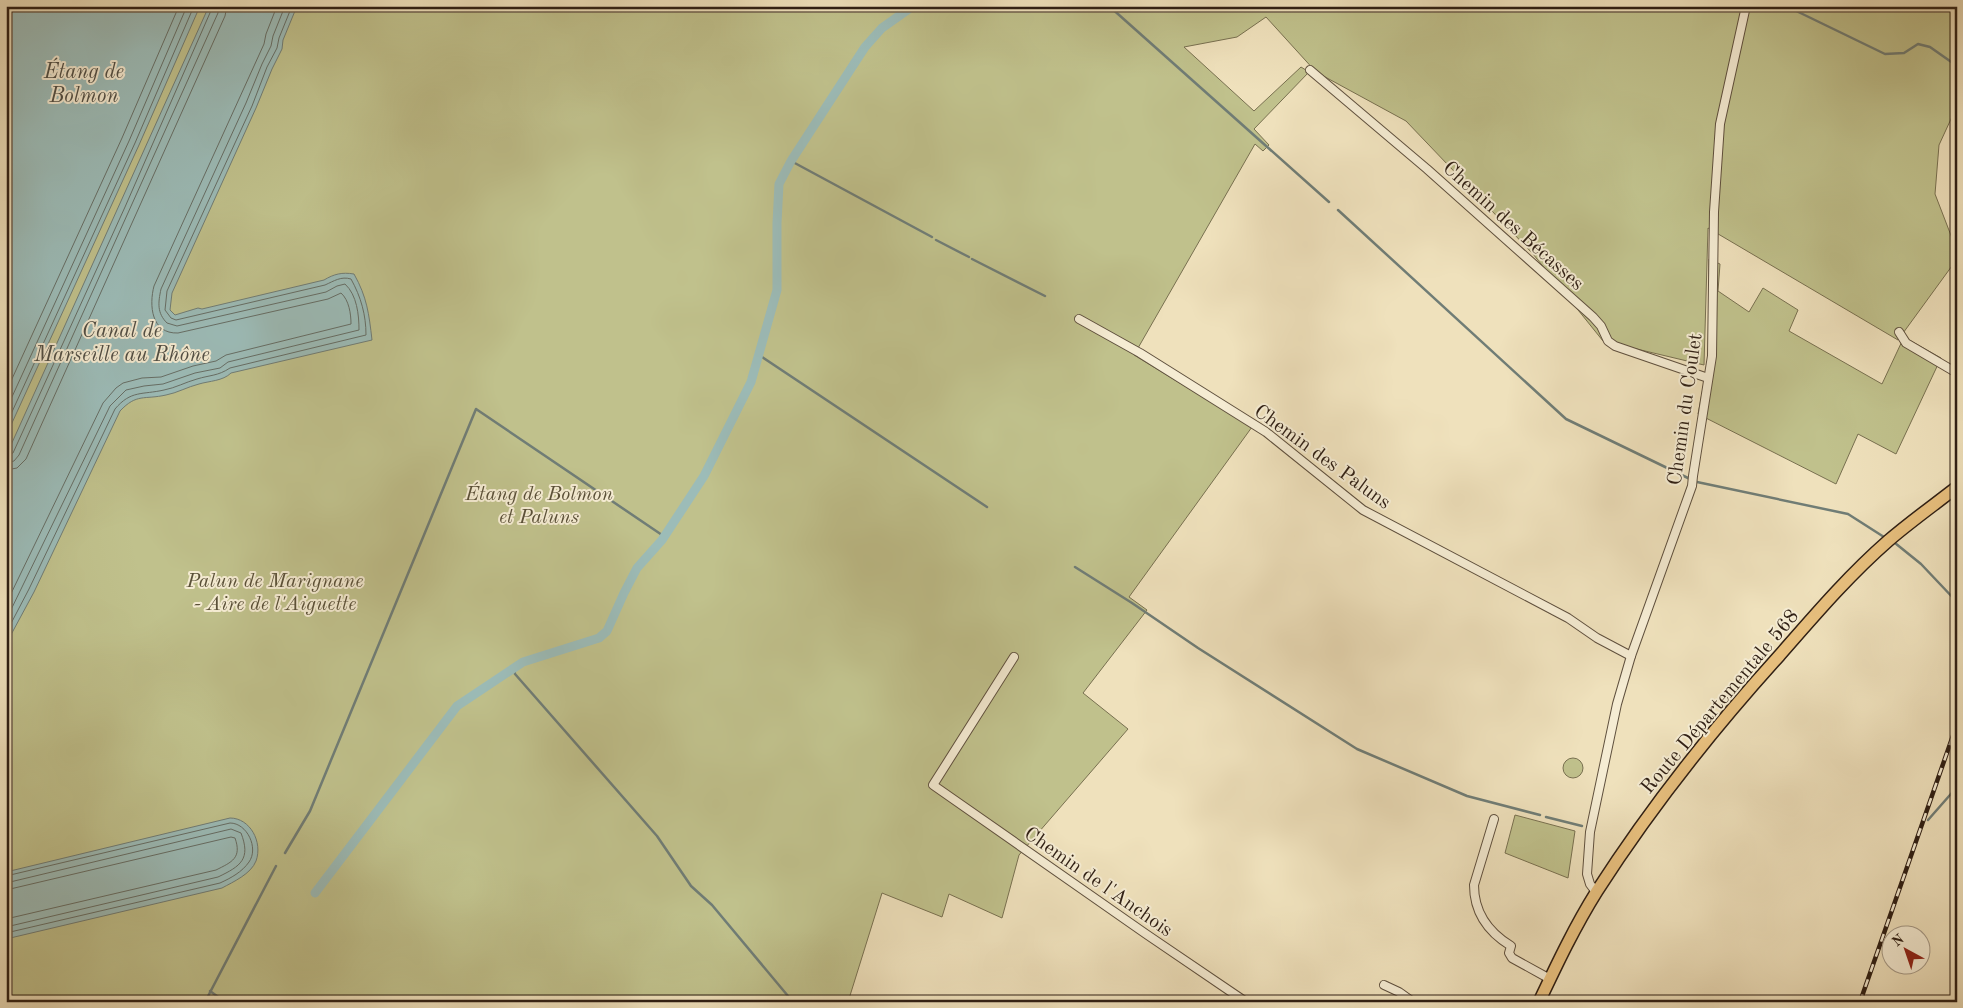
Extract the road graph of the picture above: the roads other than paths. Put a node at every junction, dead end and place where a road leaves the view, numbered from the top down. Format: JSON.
{"nodes":[{"id":1,"x":1746,"y":6,"type":"edge"},
{"id":2,"x":1310,"y":70,"type":"dead end"},
{"id":3,"x":1079,"y":319,"type":"dead end"},
{"id":4,"x":1899,"y":332,"type":"dead end"},
{"id":5,"x":1957,"y":372,"type":"edge"},
{"id":6,"x":1708,"y":378,"type":"junction"},
{"id":7,"x":1957,"y":487,"type":"edge"},
{"id":8,"x":1630,"y":656,"type":"junction"},
{"id":9,"x":1014,"y":657,"type":"dead end"},
{"id":10,"x":1494,"y":818,"type":"dead end"},
{"id":11,"x":1596,"y":892,"type":"junction"},
{"id":12,"x":1550,"y":979,"type":"junction"},
{"id":13,"x":1384,"y":985,"type":"dead end"},
{"id":14,"x":1246,"y":1002,"type":"edge"},
{"id":15,"x":1413,"y":1002,"type":"edge"},
{"id":16,"x":1540,"y":1002,"type":"edge"}],
"edges":[{"from":1,"to":6,"type":"street","name":"Chemin du Coulet"},
{"from":2,"to":6,"type":"street","name":"Chemin des Bécasses"},
{"from":3,"to":8,"type":"street","name":"Chemin des Paluns"},
{"from":4,"to":5,"type":"street"},
{"from":6,"to":8,"type":"street","name":"Chemin du Coulet"},
{"from":7,"to":11,"type":"main road","name":"Route Départementale 568"},
{"from":8,"to":11,"type":"street","name":"Chemin du Coulet"},
{"from":9,"to":14,"type":"street","name":"Chemin de l'Anchois"},
{"from":10,"to":12,"type":"street"},
{"from":11,"to":12,"type":"main road","name":"Route Départementale 568"},
{"from":12,"to":16,"type":"main road","name":"Route Départementale 568"},
{"from":13,"to":15,"type":"street"}]}
